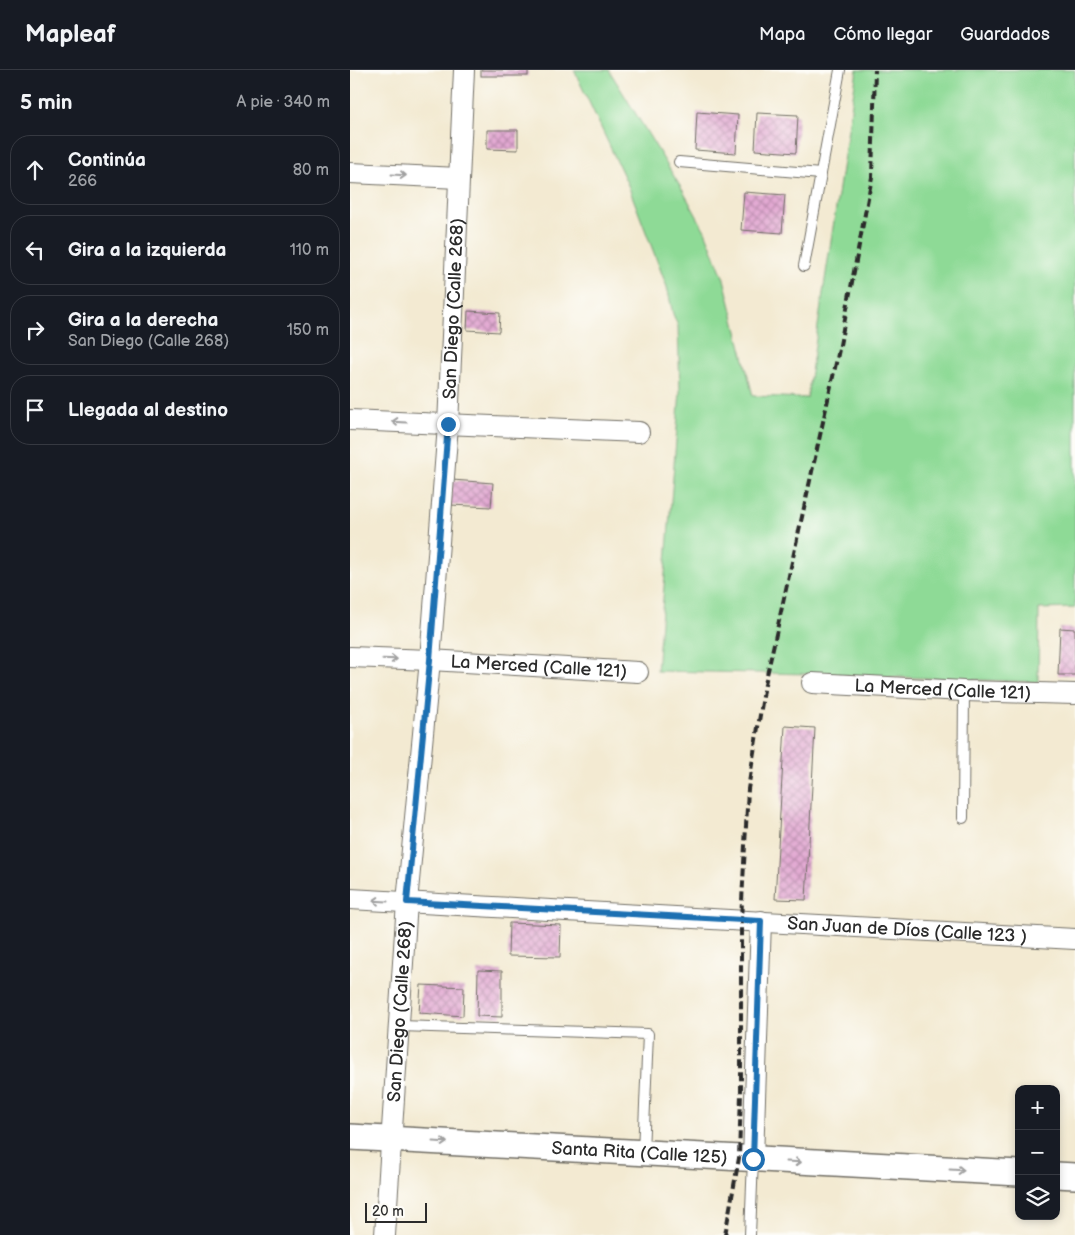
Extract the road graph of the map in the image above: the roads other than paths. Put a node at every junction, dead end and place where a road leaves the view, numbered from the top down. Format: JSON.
{"nodes":[{"id":1,"x":464,"y":70,"type":"edge"},
{"id":2,"x":840,"y":70,"type":"edge"},
{"id":3,"x":679,"y":162,"type":"dead end"},
{"id":4,"x":350,"y":173,"type":"edge"},
{"id":5,"x":821,"y":174,"type":"junction"},
{"id":6,"x":459,"y":178,"type":"junction"},
{"id":7,"x":804,"y":266,"type":"dead end"},
{"id":8,"x":350,"y":420,"type":"edge"},
{"id":9,"x":448,"y":424,"type":"junction"},
{"id":10,"x":639,"y":432,"type":"dead end"},
{"id":11,"x":350,"y":657,"type":"edge"},
{"id":12,"x":430,"y":660,"type":"junction"},
{"id":13,"x":638,"y":672,"type":"dead end"},
{"id":14,"x":812,"y":683,"type":"dead end"},
{"id":15,"x":964,"y":692,"type":"junction"},
{"id":16,"x":1075,"y":694,"type":"edge"},
{"id":17,"x":963,"y":818,"type":"dead end"},
{"id":18,"x":350,"y":899,"type":"edge"},
{"id":19,"x":407,"y":902,"type":"junction"},
{"id":20,"x":761,"y":921,"type":"junction"},
{"id":21,"x":1075,"y":939,"type":"edge"},
{"id":22,"x":400,"y":1026,"type":"junction"},
{"id":23,"x":350,"y":1138,"type":"edge"},
{"id":24,"x":391,"y":1139,"type":"junction"},
{"id":25,"x":643,"y":1152,"type":"junction"},
{"id":26,"x":753,"y":1159,"type":"junction"},
{"id":27,"x":1015,"y":1173,"type":"edge"},
{"id":28,"x":1060,"y":1175,"type":"edge"},
{"id":29,"x":1075,"y":1176,"type":"edge"},
{"id":30,"x":385,"y":1235,"type":"edge"},
{"id":31,"x":750,"y":1235,"type":"edge"}],
"edges":[{"from":1,"to":6,"type":"street","name":"San Diego (Calle 268)"},
{"from":2,"to":5,"type":"lane"},
{"from":3,"to":5,"type":"lane"},
{"from":4,"to":6,"type":"street","one_way":true},
{"from":5,"to":7,"type":"lane"},
{"from":6,"to":9,"type":"street","name":"San Diego (Calle 268)"},
{"from":9,"to":8,"type":"street","one_way":true},
{"from":9,"to":10,"type":"street"},
{"from":9,"to":12,"type":"street","name":"San Diego (Calle 268)"},
{"from":11,"to":12,"type":"street","name":"La Merced (Calle 121)","one_way":true},
{"from":12,"to":13,"type":"street","name":"La Merced (Calle 121)"},
{"from":12,"to":19,"type":"street","name":"San Diego (Calle 268)"},
{"from":14,"to":15,"type":"street","name":"La Merced (Calle 121)"},
{"from":15,"to":16,"type":"street","name":"La Merced (Calle 121)"},
{"from":15,"to":17,"type":"lane"},
{"from":19,"to":18,"type":"street","name":"San Juan de Díos (Calle 123 )","one_way":true},
{"from":19,"to":20,"type":"street","name":"San Juan de Díos (Calle 123 )"},
{"from":19,"to":22,"type":"street","name":"San Diego (Calle 268)"},
{"from":20,"to":21,"type":"street","name":"San Juan de Díos (Calle 123 )"},
{"from":20,"to":26,"type":"street"},
{"from":22,"to":24,"type":"street","name":"San Diego (Calle 268)"},
{"from":22,"to":25,"type":"lane"},
{"from":23,"to":24,"type":"street","name":"Santa Rita (Calle 125)"},
{"from":24,"to":25,"type":"street","name":"Santa Rita (Calle 125)","one_way":true},
{"from":24,"to":30,"type":"street","name":"San Diego (Calle 268)"},
{"from":25,"to":26,"type":"street","name":"Santa Rita (Calle 125)"},
{"from":26,"to":27,"type":"street","name":"Santa Rita (Calle 125)","one_way":true},
{"from":26,"to":31,"type":"lane"},
{"from":28,"to":29,"type":"street"}]}
